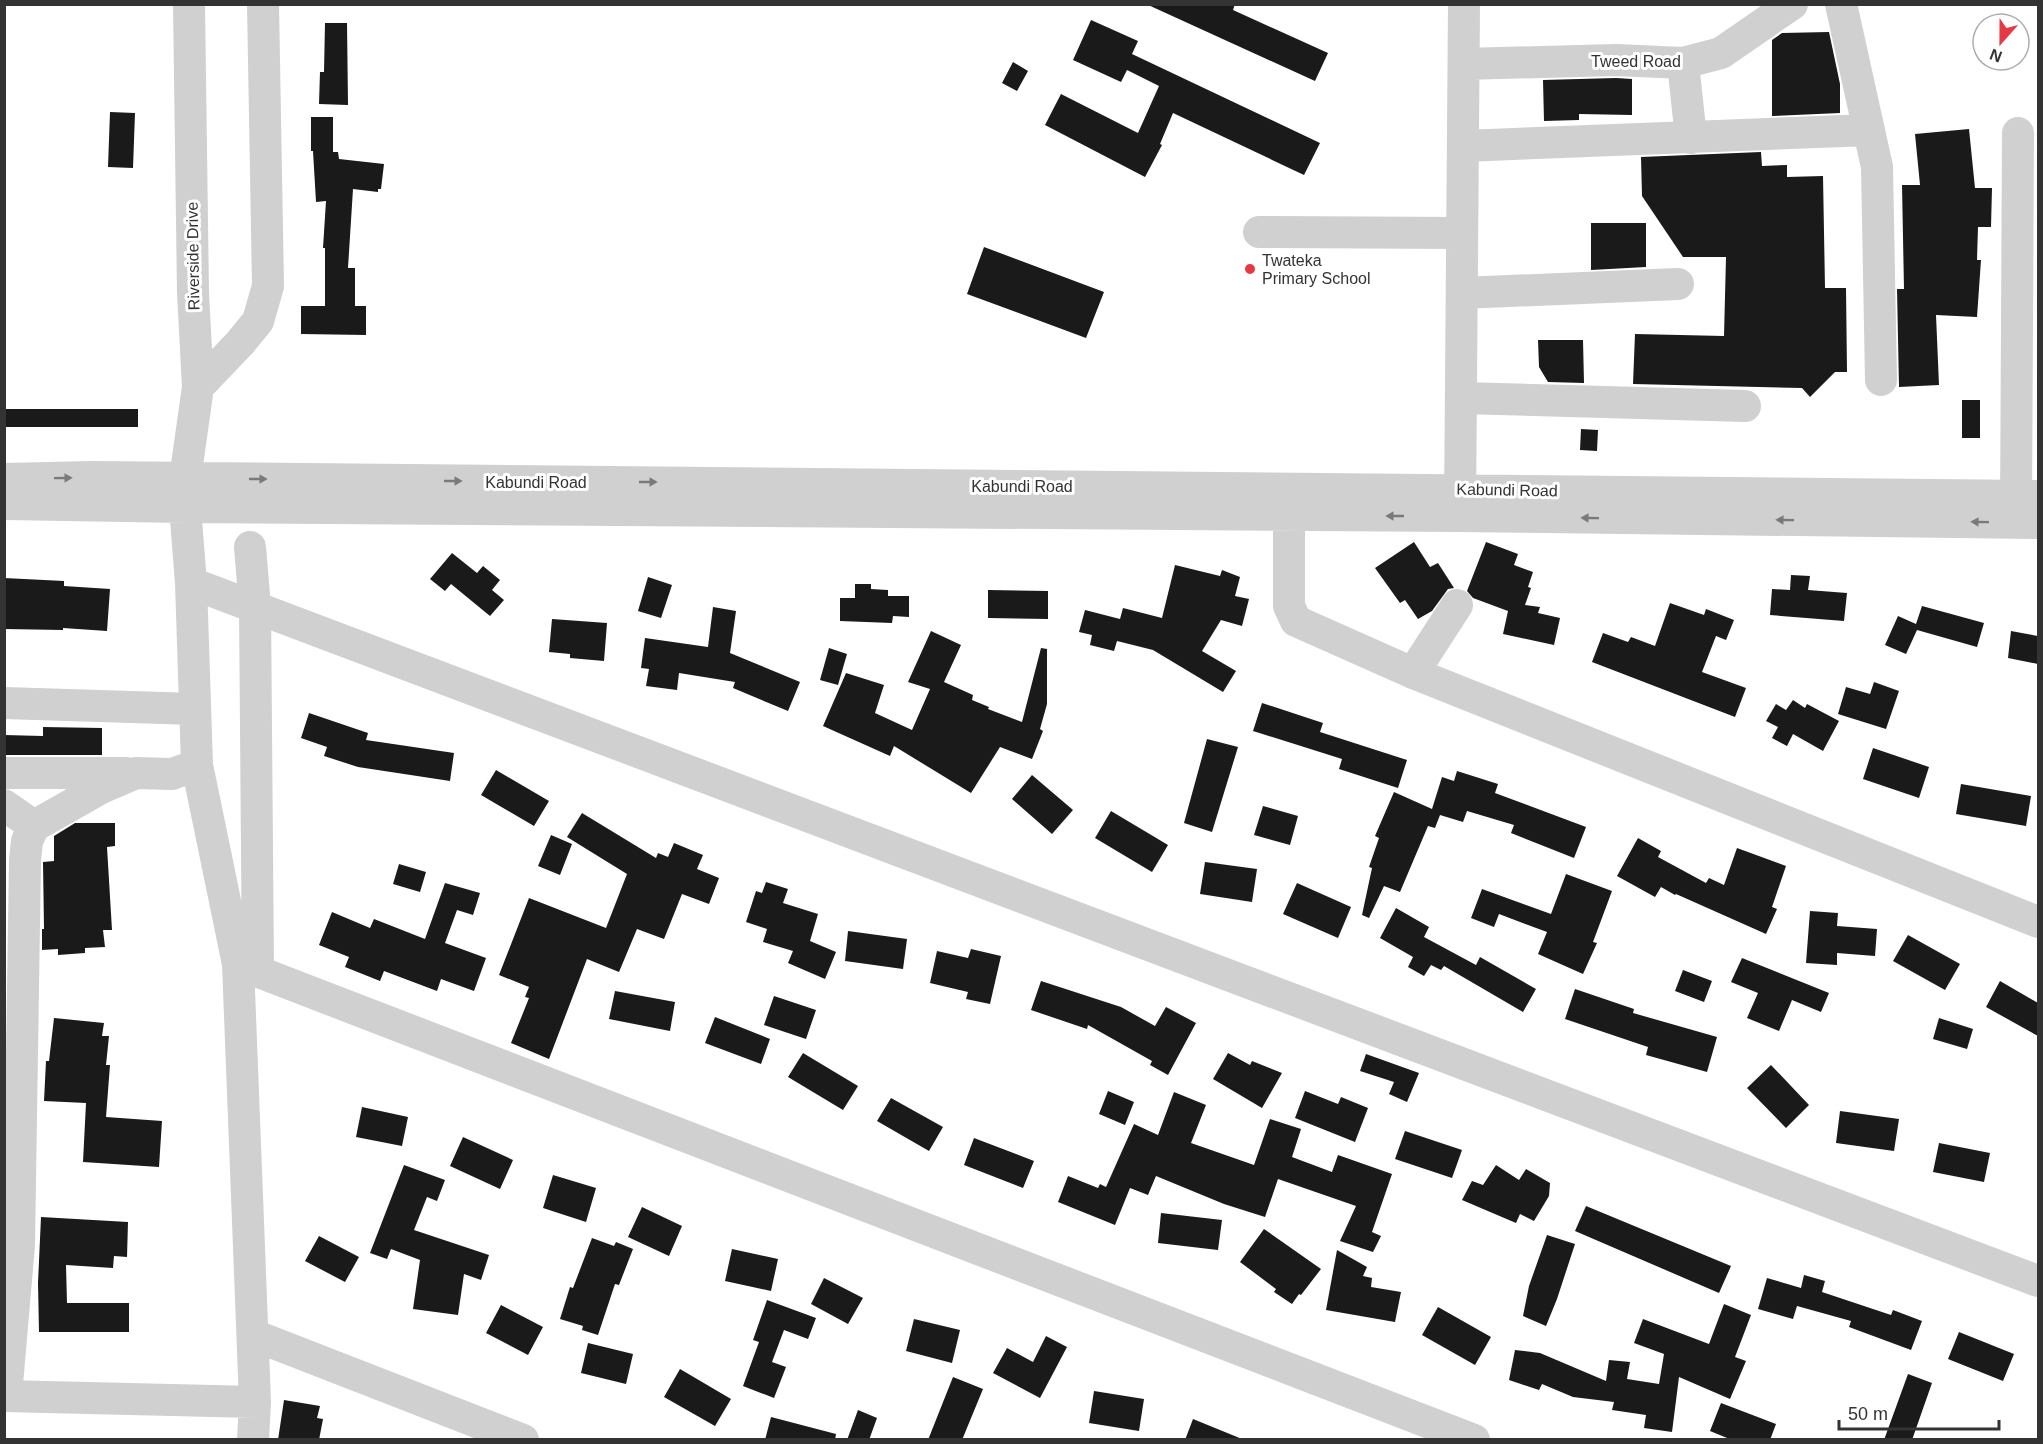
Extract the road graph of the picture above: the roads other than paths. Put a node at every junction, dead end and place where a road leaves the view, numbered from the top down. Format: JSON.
{"nodes":[{"id":1,"x":189,"y":4,"type":"edge"},
{"id":2,"x":263,"y":4,"type":"edge"},
{"id":3,"x":1464,"y":4,"type":"edge"},
{"id":4,"x":1792,"y":4,"type":"edge"},
{"id":5,"x":1841,"y":4,"type":"edge"},
{"id":6,"x":1683,"y":63,"type":"junction"},
{"id":7,"x":1464,"y":64,"type":"junction"},
{"id":8,"x":1869,"y":130,"type":"junction"},
{"id":9,"x":2018,"y":133,"type":"dead end"},
{"id":10,"x":1691,"y":138,"type":"junction"},
{"id":11,"x":1463,"y":146,"type":"junction"},
{"id":12,"x":1259,"y":232,"type":"dead end"},
{"id":13,"x":1461,"y":233,"type":"junction"},
{"id":14,"x":1678,"y":284,"type":"dead end"},
{"id":15,"x":1462,"y":293,"type":"junction"},
{"id":16,"x":1881,"y":380,"type":"dead end"},
{"id":17,"x":198,"y":387,"type":"junction"},
{"id":18,"x":1461,"y":398,"type":"junction"},
{"id":19,"x":1745,"y":406,"type":"dead end"},
{"id":20,"x":4,"y":479,"type":"edge"},
{"id":21,"x":185,"y":493,"type":"junction"},
{"id":22,"x":983,"y":499,"type":"junction"},
{"id":23,"x":1461,"y":503,"type":"junction"},
{"id":24,"x":4,"y":504,"type":"edge"},
{"id":25,"x":2027,"y":509,"type":"edge"},
{"id":26,"x":1289,"y":515,"type":"junction"},
{"id":27,"x":250,"y":547,"type":"dead end"},
{"id":28,"x":191,"y":584,"type":"junction"},
{"id":29,"x":1456,"y":605,"type":"dead end"},
{"id":30,"x":255,"y":607,"type":"junction"},
{"id":31,"x":1413,"y":673,"type":"junction"},
{"id":32,"x":4,"y":703,"type":"edge"},
{"id":33,"x":195,"y":709,"type":"junction"},
{"id":34,"x":197,"y":765,"type":"junction"},
{"id":35,"x":4,"y":773,"type":"edge"},
{"id":36,"x":135,"y":773,"type":"junction"},
{"id":37,"x":4,"y":805,"type":"edge"},
{"id":38,"x":34,"y":826,"type":"junction"},
{"id":39,"x":2038,"y":922,"type":"edge"},
{"id":40,"x":248,"y":968,"type":"junction"},
{"id":41,"x":2038,"y":1281,"type":"edge"},
{"id":42,"x":253,"y":1335,"type":"junction"},
{"id":43,"x":5,"y":1396,"type":"edge"},
{"id":44,"x":255,"y":1402,"type":"junction"},
{"id":45,"x":253,"y":1440,"type":"edge"},
{"id":46,"x":523,"y":1440,"type":"edge"},
{"id":47,"x":1474,"y":1440,"type":"edge"}],
"edges":[{"from":1,"to":17,"type":"street","name":"Riverside Drive"},
{"from":2,"to":17,"type":"street"},
{"from":3,"to":7,"type":"street"},
{"from":4,"to":6,"type":"street","name":"Tweed Road"},
{"from":5,"to":8,"type":"street"},
{"from":6,"to":7,"type":"street","name":"Tweed Road"},
{"from":6,"to":10,"type":"street"},
{"from":7,"to":11,"type":"street"},
{"from":8,"to":10,"type":"street"},
{"from":8,"to":16,"type":"street"},
{"from":9,"to":25,"type":"street"},
{"from":10,"to":11,"type":"street"},
{"from":11,"to":13,"type":"street"},
{"from":12,"to":13,"type":"street"},
{"from":13,"to":15,"type":"street"},
{"from":14,"to":15,"type":"street"},
{"from":15,"to":18,"type":"street"},
{"from":17,"to":21,"type":"street","name":"Riverside Drive"},
{"from":18,"to":19,"type":"street"},
{"from":18,"to":23,"type":"street"},
{"from":20,"to":21,"type":"street","name":"Kabundi Road","one_way":true},
{"from":21,"to":22,"type":"street","name":"Kabundi Road"},
{"from":21,"to":24,"type":"street","name":"Kabundi Road"},
{"from":21,"to":28,"type":"street","name":"Riverside Drive"},
{"from":22,"to":23,"type":"street","name":"Kabundi Road"},
{"from":22,"to":26,"type":"street","name":"Kabundi Road"},
{"from":23,"to":25,"type":"street","name":"Kabundi Road"},
{"from":23,"to":26,"type":"street","name":"Kabundi Road","one_way":true},
{"from":26,"to":31,"type":"street"},
{"from":27,"to":30,"type":"street"},
{"from":28,"to":30,"type":"street"},
{"from":28,"to":33,"type":"street","name":"Riverside Drive"},
{"from":29,"to":31,"type":"street"},
{"from":30,"to":40,"type":"street"},
{"from":30,"to":41,"type":"street"},
{"from":31,"to":39,"type":"street"},
{"from":32,"to":33,"type":"street"},
{"from":33,"to":34,"type":"street","name":"Riverside Drive"},
{"from":34,"to":36,"type":"street"},
{"from":34,"to":40,"type":"street","name":"Riverside Drive"},
{"from":35,"to":36,"type":"street"},
{"from":36,"to":38,"type":"street"},
{"from":37,"to":38,"type":"street"},
{"from":38,"to":43,"type":"street"},
{"from":40,"to":42,"type":"street"},
{"from":40,"to":47,"type":"street"},
{"from":42,"to":44,"type":"street"},
{"from":42,"to":46,"type":"street"},
{"from":43,"to":44,"type":"street"},
{"from":44,"to":45,"type":"street"}]}
